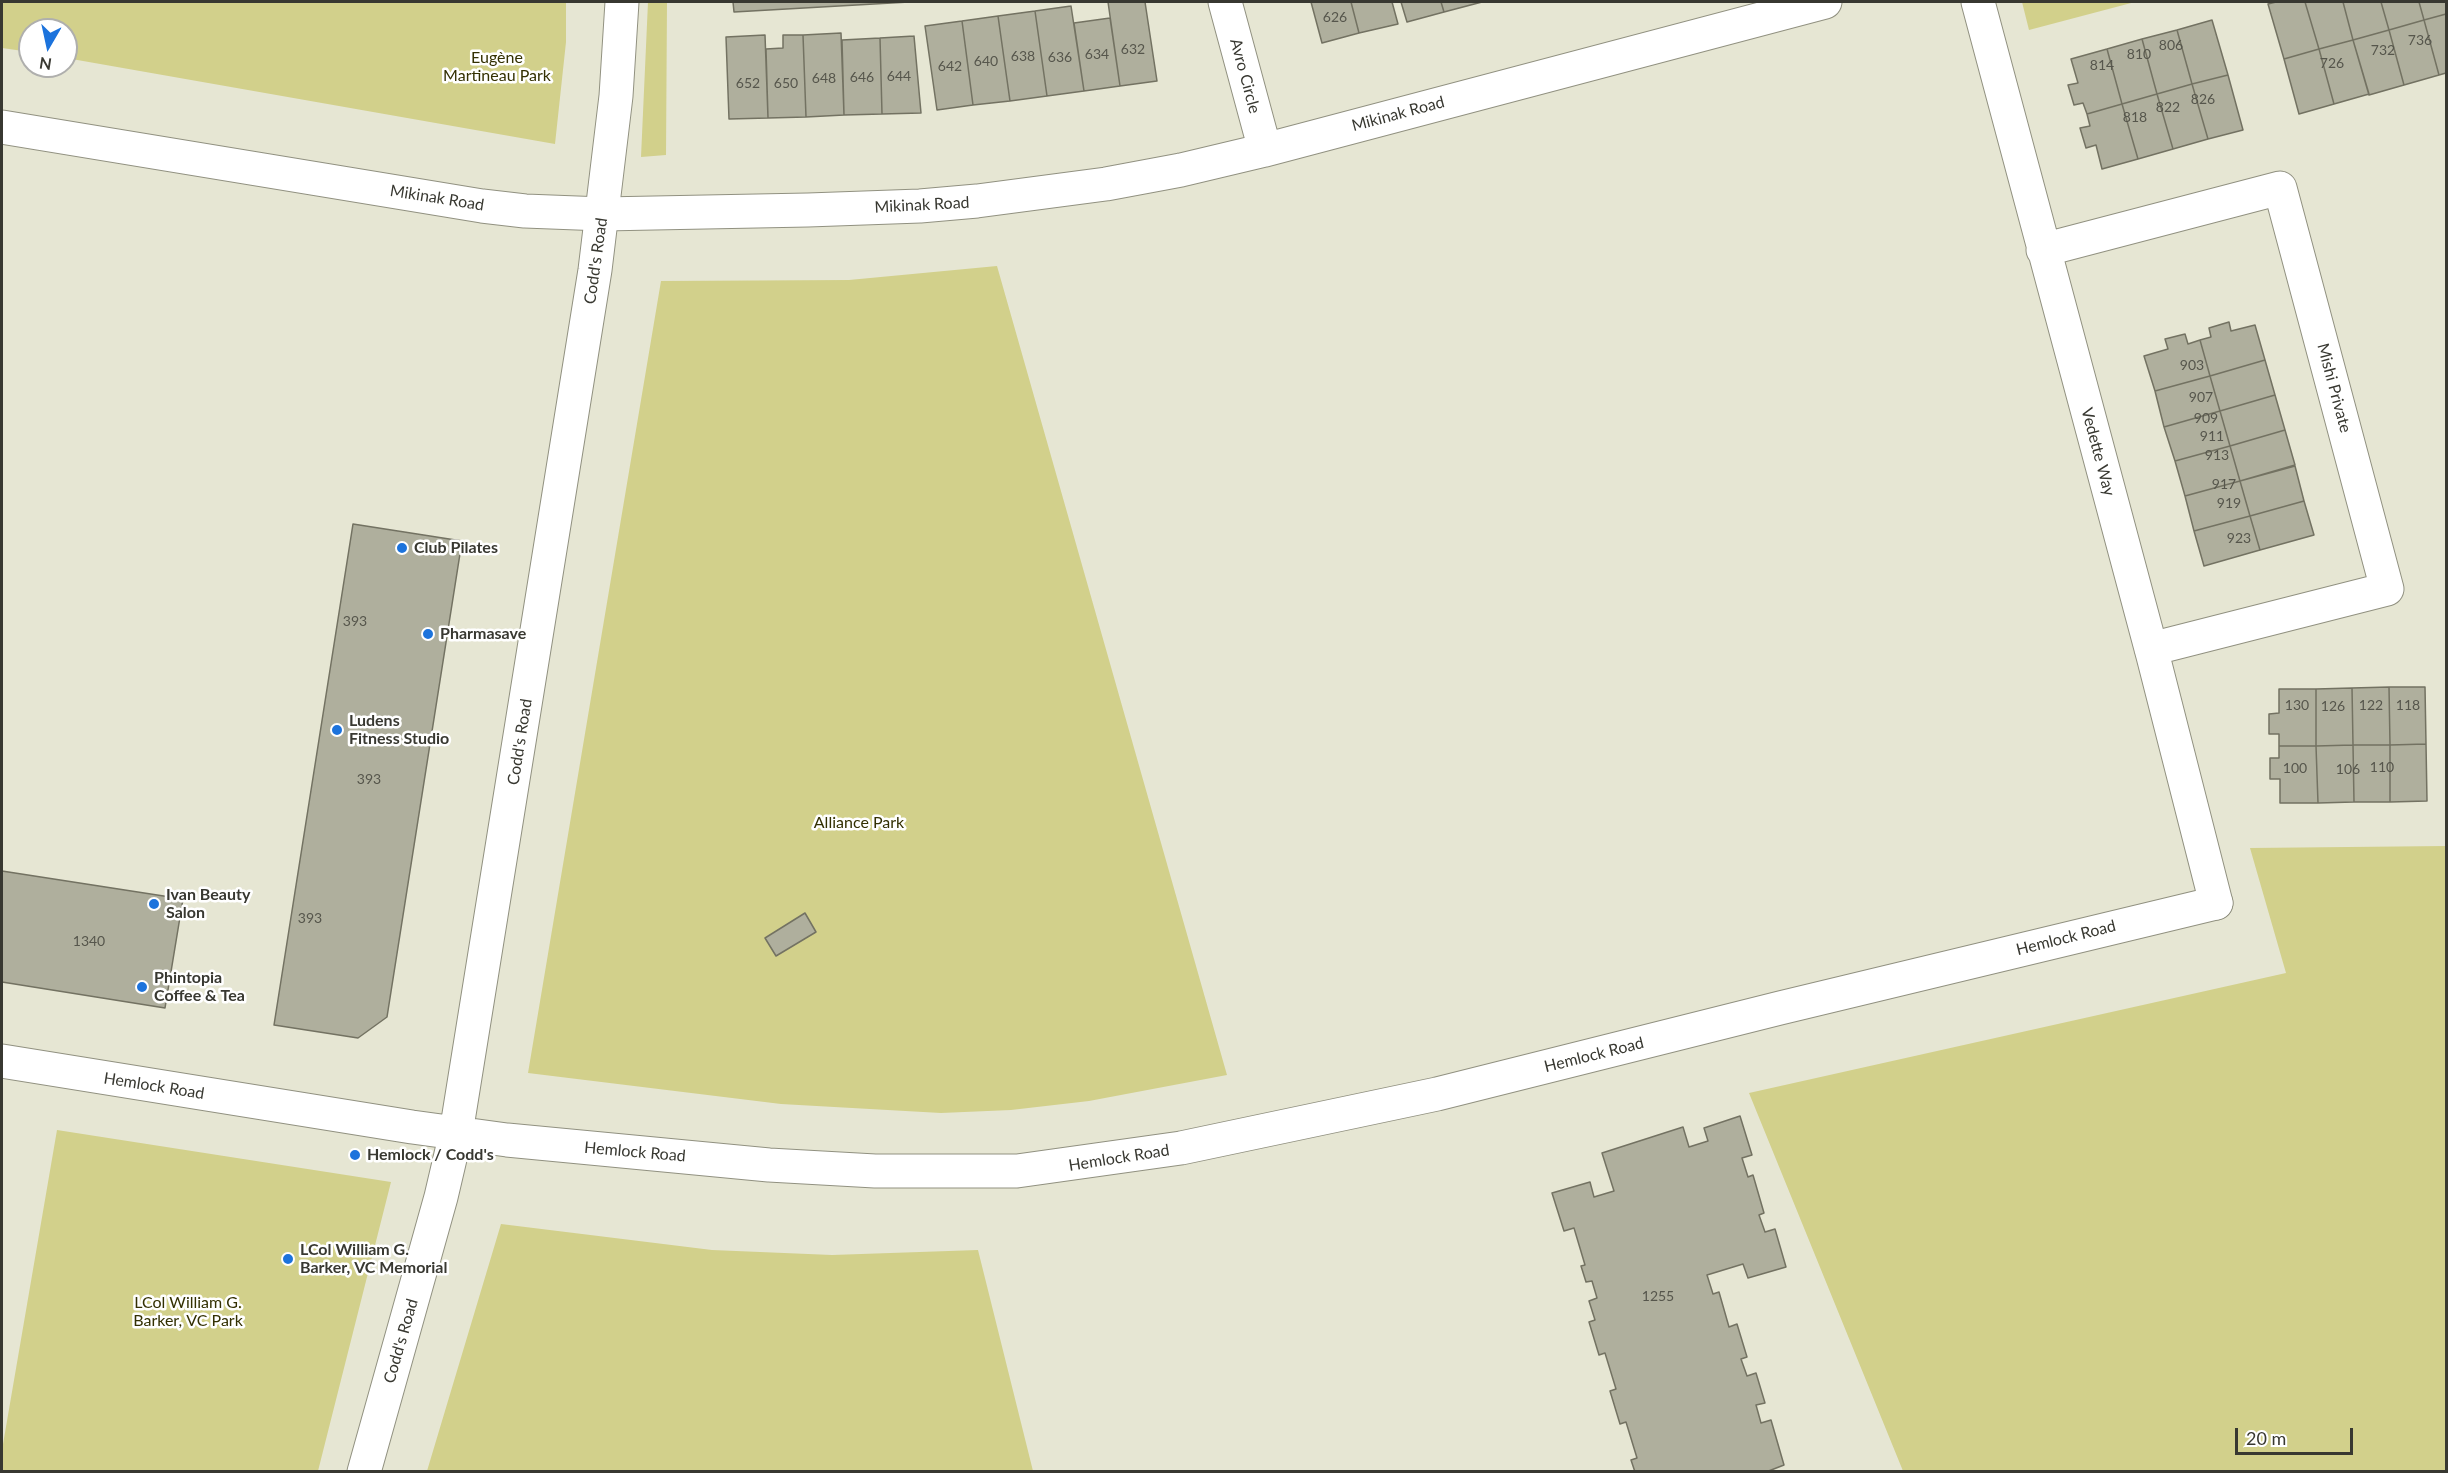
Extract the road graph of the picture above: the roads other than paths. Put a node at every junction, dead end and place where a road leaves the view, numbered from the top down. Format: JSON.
{"nodes":[{"id":1,"x":621,"y":2,"type":"edge"},
{"id":2,"x":1225,"y":2,"type":"edge"},
{"id":3,"x":1825,"y":2,"type":"edge"},
{"id":4,"x":1978,"y":2,"type":"edge"},
{"id":5,"x":2,"y":127,"type":"edge"},
{"id":6,"x":1265,"y":150,"type":"junction"},
{"id":7,"x":603,"y":214,"type":"junction"},
{"id":8,"x":2043,"y":250,"type":"junction"},
{"id":9,"x":2151,"y":648,"type":"junction"},
{"id":10,"x":2216,"y":903,"type":"joint"},
{"id":11,"x":2,"y":1061,"type":"edge"},
{"id":12,"x":456,"y":1133,"type":"junction"},
{"id":13,"x":364,"y":1472,"type":"edge"}],
"edges":[{"from":1,"to":7,"type":"street","name":"Codd's Road"},
{"from":2,"to":6,"type":"street","name":"Avro Circle"},
{"from":3,"to":6,"type":"street","name":"Mikinak Road"},
{"from":4,"to":8,"type":"street","name":"Vedette Way"},
{"from":5,"to":7,"type":"street","name":"Mikinak Road"},
{"from":6,"to":7,"type":"street","name":"Mikinak Road"},
{"from":7,"to":12,"type":"street","name":"Codd's Road"},
{"from":8,"to":9,"type":"street","name":"Vedette Way"},
{"from":8,"to":9,"type":"street","name":"Mishi Private"},
{"from":9,"to":10,"type":"street","name":"Vedette Way"},
{"from":10,"to":12,"type":"street","name":"Hemlock Road"},
{"from":11,"to":12,"type":"street","name":"Hemlock Road"},
{"from":12,"to":13,"type":"street","name":"Codd's Road"}]}
